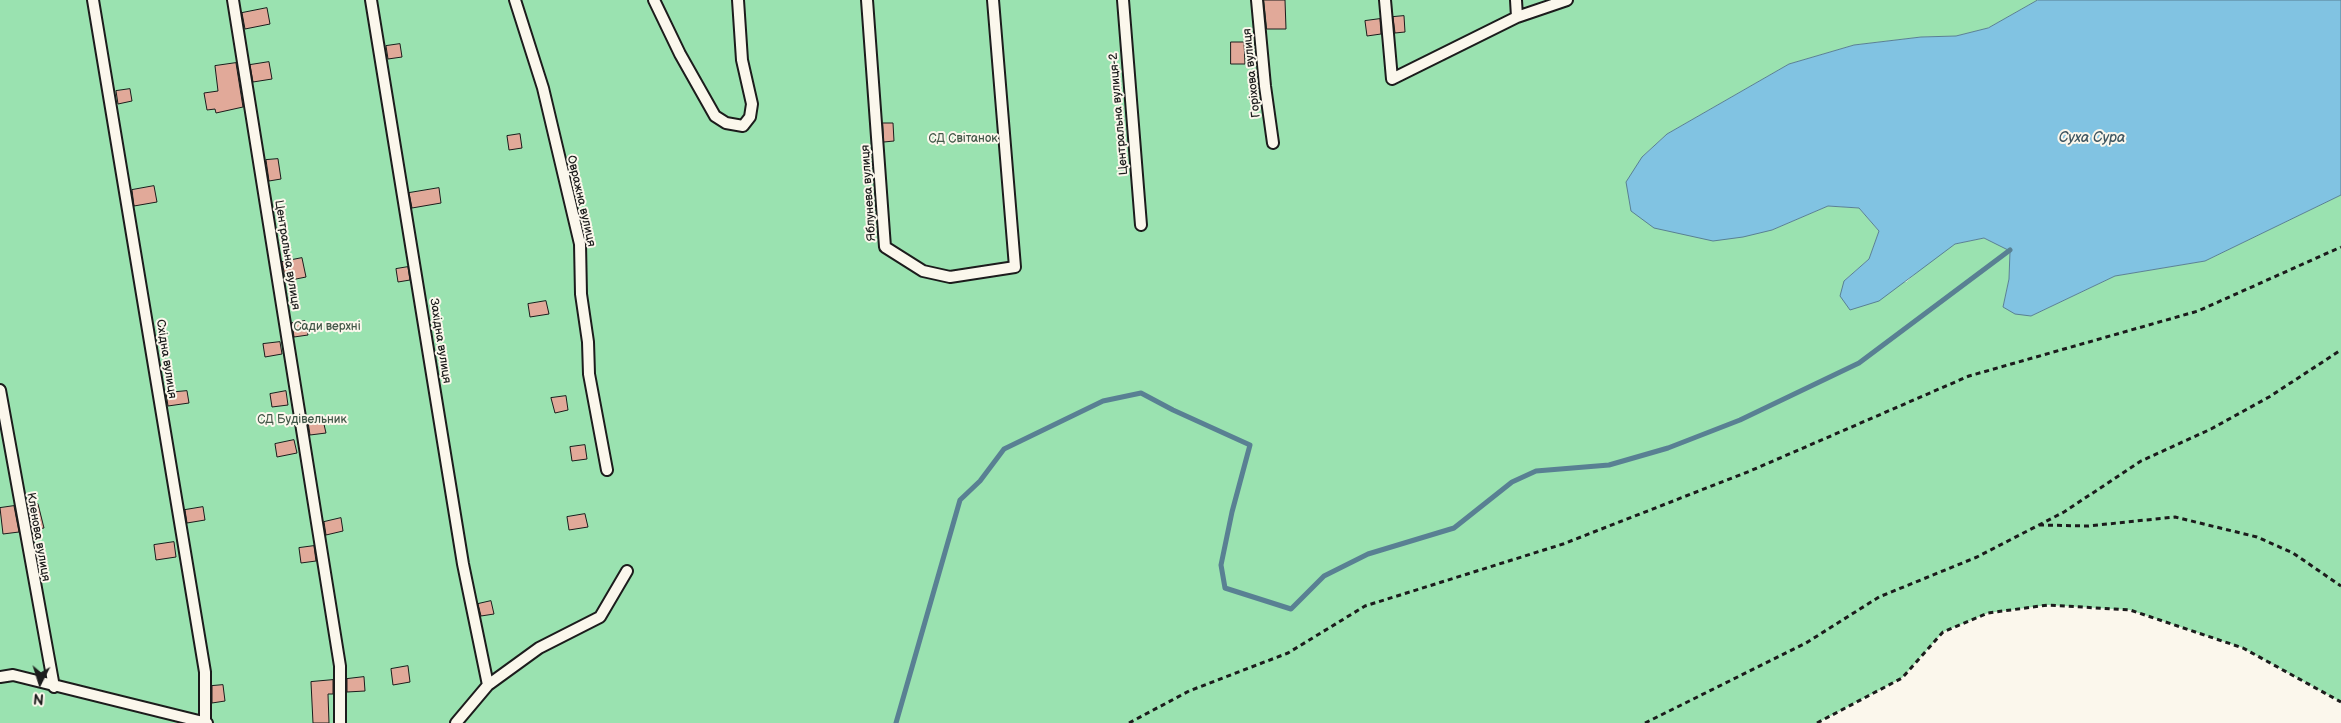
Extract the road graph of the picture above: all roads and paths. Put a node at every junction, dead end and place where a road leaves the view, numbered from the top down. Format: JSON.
{"nodes":[{"id":1,"x":94,"y":0,"type":"edge"},
{"id":2,"x":233,"y":0,"type":"edge"},
{"id":3,"x":371,"y":0,"type":"edge"},
{"id":4,"x":515,"y":0,"type":"edge"},
{"id":5,"x":654,"y":0,"type":"edge"},
{"id":6,"x":738,"y":0,"type":"edge"},
{"id":7,"x":867,"y":0,"type":"edge"},
{"id":8,"x":993,"y":0,"type":"edge"},
{"id":9,"x":1123,"y":0,"type":"edge"},
{"id":10,"x":1258,"y":0,"type":"edge"},
{"id":11,"x":1385,"y":0,"type":"edge"},
{"id":12,"x":1516,"y":0,"type":"edge"},
{"id":13,"x":1567,"y":0,"type":"edge"},
{"id":14,"x":1517,"y":17,"type":"junction"},
{"id":15,"x":1272,"y":143,"type":"dead end"},
{"id":16,"x":1141,"y":225,"type":"dead end"},
{"id":17,"x":2341,"y":247,"type":"edge"},
{"id":18,"x":2341,"y":350,"type":"edge"},
{"id":19,"x":0,"y":390,"type":"edge"},
{"id":20,"x":607,"y":470,"type":"dead end"},
{"id":21,"x":2038,"y":525,"type":"junction"},
{"id":22,"x":627,"y":571,"type":"dead end"},
{"id":23,"x":2341,"y":586,"type":"edge"},
{"id":24,"x":0,"y":677,"type":"edge"},
{"id":25,"x":488,"y":685,"type":"junction"},
{"id":26,"x":54,"y":687,"type":"junction"},
{"id":27,"x":2341,"y":702,"type":"edge"},
{"id":28,"x":206,"y":723,"type":"edge"},
{"id":29,"x":340,"y":723,"type":"edge"},
{"id":30,"x":456,"y":723,"type":"edge"},
{"id":31,"x":1129,"y":723,"type":"edge"},
{"id":32,"x":1645,"y":723,"type":"edge"},
{"id":33,"x":1817,"y":723,"type":"edge"}],
"edges":[{"from":1,"to":28,"type":"lane","name":"Східна вулиця"},
{"from":2,"to":29,"type":"lane","name":"Центральна вулиця"},
{"from":3,"to":25,"type":"lane","name":"Західна вулиця"},
{"from":4,"to":20,"type":"lane","name":"Овражна вулиця"},
{"from":5,"to":6,"type":"lane"},
{"from":7,"to":8,"type":"lane","name":"Яблунева вулиця"},
{"from":9,"to":16,"type":"lane","name":"Центральна вулиця-2"},
{"from":10,"to":15,"type":"lane","name":"Горіхова вулиця"},
{"from":11,"to":14,"type":"lane"},
{"from":12,"to":14,"type":"lane"},
{"from":13,"to":14,"type":"lane"},
{"from":17,"to":31,"type":"path"},
{"from":18,"to":21,"type":"path"},
{"from":19,"to":26,"type":"lane","name":"Кленова вулиця"},
{"from":21,"to":23,"type":"path"},
{"from":21,"to":32,"type":"path"},
{"from":22,"to":25,"type":"lane"},
{"from":24,"to":26,"type":"lane"},
{"from":25,"to":30,"type":"lane"},
{"from":26,"to":28,"type":"lane"},
{"from":27,"to":33,"type":"path"}]}
